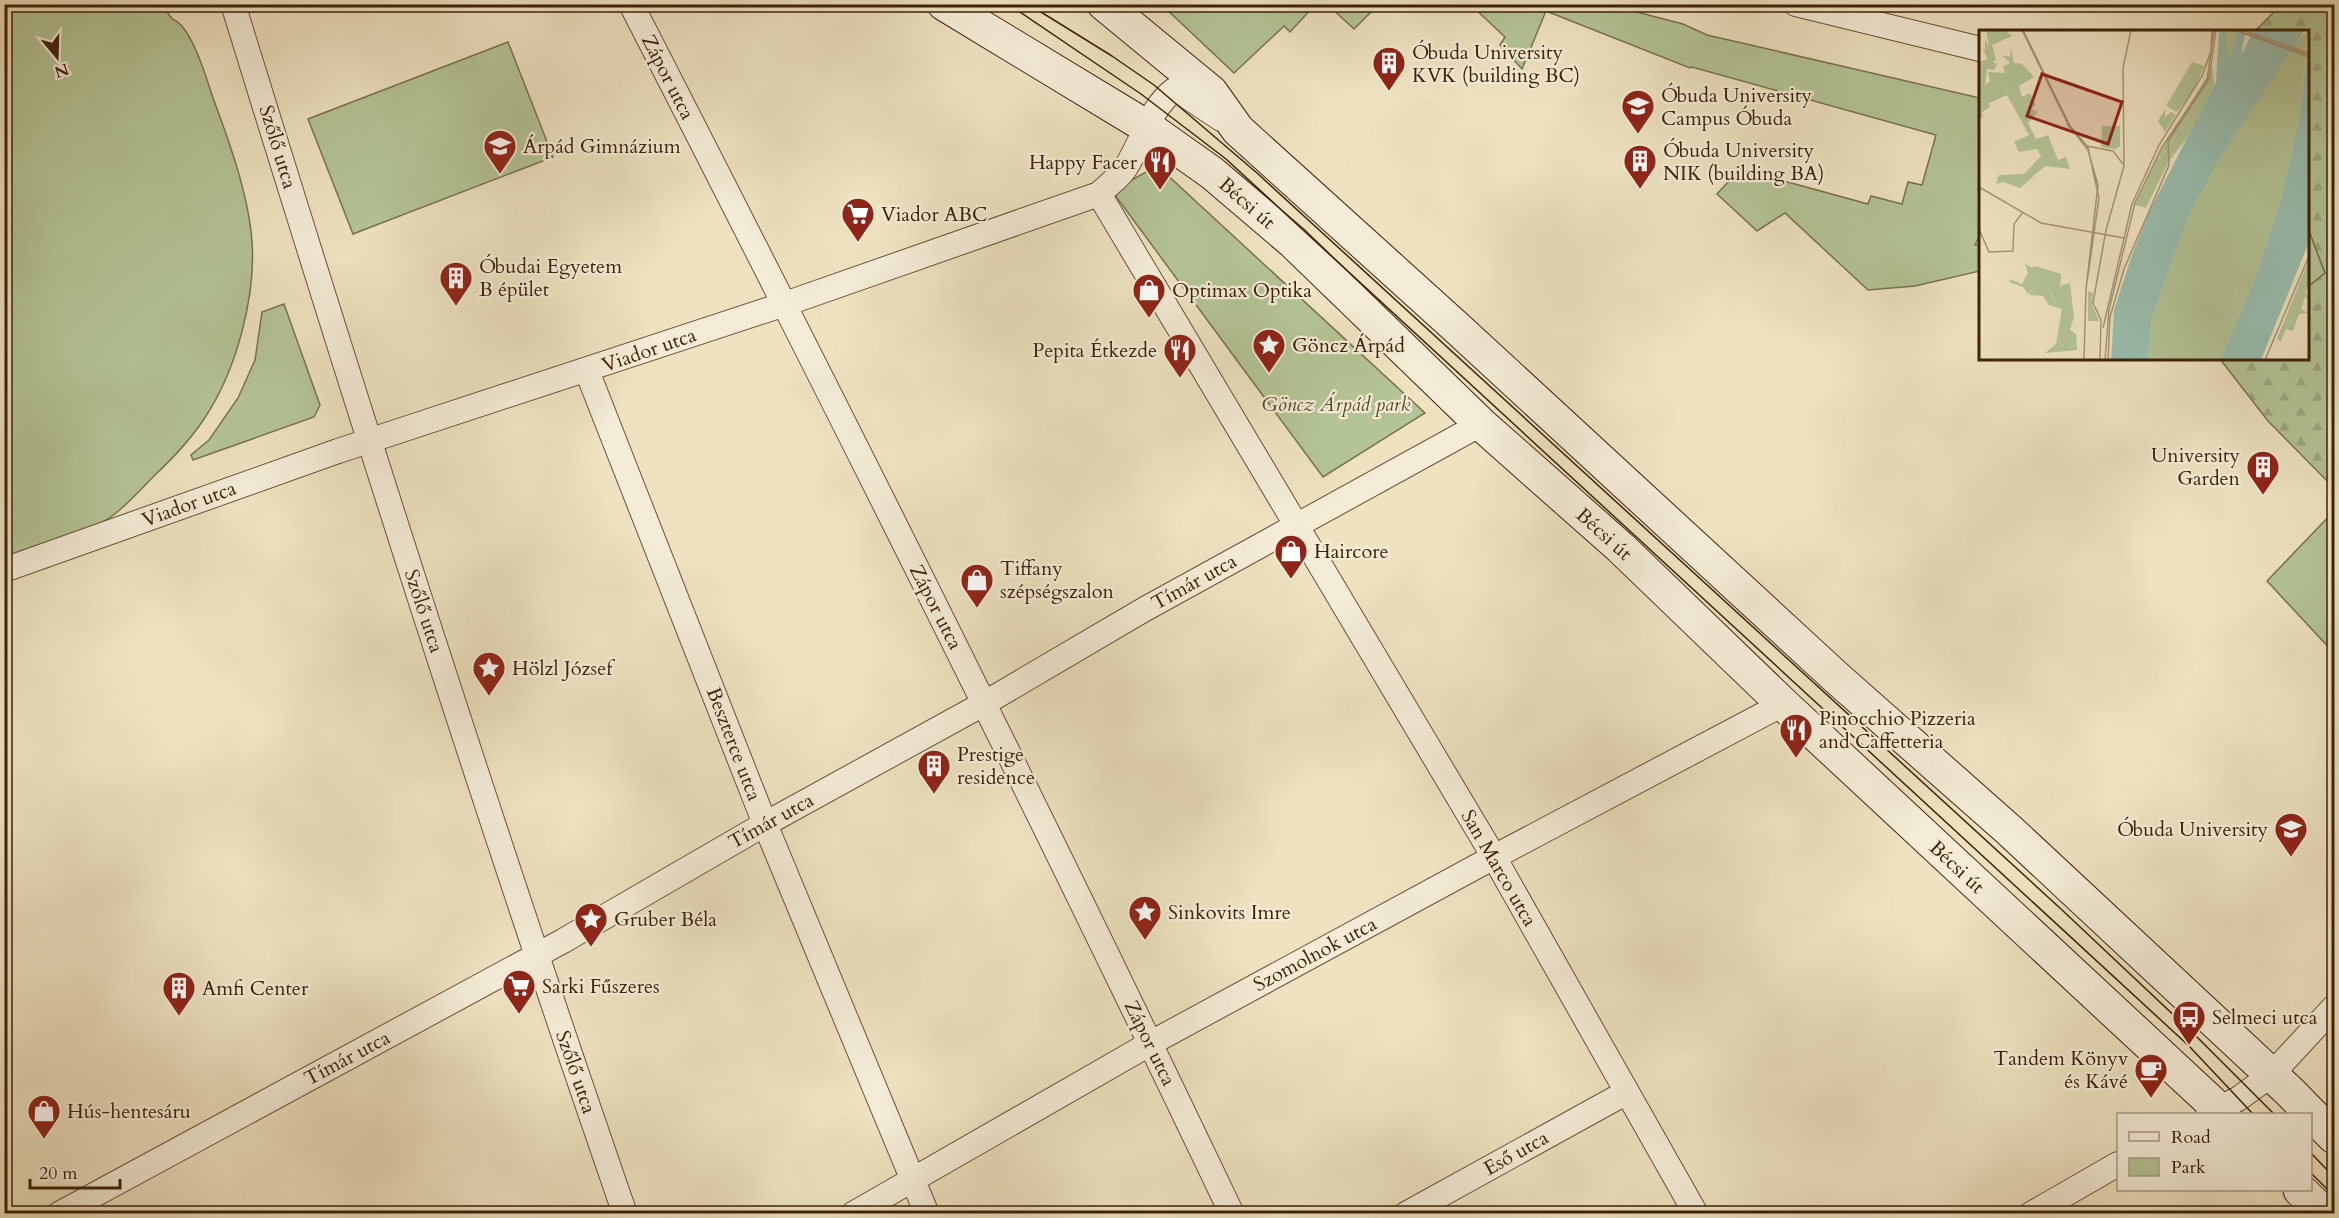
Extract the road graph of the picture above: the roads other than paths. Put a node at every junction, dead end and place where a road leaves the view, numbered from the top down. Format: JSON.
{"nodes":[{"id":1,"x":233,"y":4,"type":"edge"},
{"id":2,"x":631,"y":4,"type":"edge"},
{"id":3,"x":944,"y":4,"type":"edge"},
{"id":4,"x":1796,"y":4,"type":"edge"},
{"id":5,"x":1105,"y":5,"type":"edge"},
{"id":6,"x":1979,"y":49,"type":"edge"},
{"id":7,"x":1147,"y":127,"type":"junction"},
{"id":8,"x":1238,"y":130,"type":"junction"},
{"id":9,"x":1099,"y":194,"type":"junction"},
{"id":10,"x":785,"y":304,"type":"junction"},
{"id":11,"x":587,"y":371,"type":"junction"},
{"id":12,"x":1481,"y":424,"type":"junction"},
{"id":13,"x":369,"y":441,"type":"junction"},
{"id":14,"x":1298,"y":525,"type":"junction"},
{"id":15,"x":4,"y":570,"type":"edge"},
{"id":16,"x":985,"y":703,"type":"junction"},
{"id":17,"x":1783,"y":704,"type":"junction"},
{"id":18,"x":765,"y":824,"type":"junction"},
{"id":19,"x":1494,"y":857,"type":"junction"},
{"id":20,"x":536,"y":956,"type":"junction"},
{"id":21,"x":2334,"y":1007,"type":"edge"},
{"id":22,"x":1151,"y":1043,"type":"junction"},
{"id":23,"x":2271,"y":1075,"type":"junction"},
{"id":24,"x":1627,"y":1092,"type":"junction"},
{"id":25,"x":2217,"y":1113,"type":"edge"},
{"id":26,"x":2310,"y":1113,"type":"edge"},
{"id":27,"x":2312,"y":1115,"type":"edge"},
{"id":28,"x":2334,"y":1137,"type":"edge"},
{"id":29,"x":2117,"y":1165,"type":"edge"},
{"id":30,"x":912,"y":1178,"type":"junction"},
{"id":31,"x":2301,"y":1191,"type":"edge"},
{"id":32,"x":59,"y":1214,"type":"edge"},
{"id":33,"x":626,"y":1214,"type":"edge"},
{"id":34,"x":853,"y":1214,"type":"edge"},
{"id":35,"x":927,"y":1214,"type":"edge"},
{"id":36,"x":1232,"y":1214,"type":"edge"},
{"id":37,"x":1406,"y":1214,"type":"edge"},
{"id":38,"x":1696,"y":1214,"type":"edge"},
{"id":39,"x":2031,"y":1214,"type":"edge"},
{"id":40,"x":2325,"y":1214,"type":"edge"}],
"edges":[{"from":1,"to":13,"type":"street","name":"Szőlő utca"},
{"from":2,"to":10,"type":"street","name":"Zápor utca"},
{"from":3,"to":7,"type":"main road","name":"Bécsi út"},
{"from":4,"to":6,"type":"street"},
{"from":5,"to":8,"type":"main road"},
{"from":7,"to":8,"type":"street","name":"Viador utca"},
{"from":7,"to":9,"type":"street","name":"Viador utca"},
{"from":7,"to":12,"type":"main road","name":"Bécsi út"},
{"from":8,"to":23,"type":"main road"},
{"from":9,"to":10,"type":"street","name":"Viador utca"},
{"from":9,"to":14,"type":"street"},
{"from":10,"to":11,"type":"street","name":"Viador utca"},
{"from":10,"to":16,"type":"street","name":"Zápor utca"},
{"from":11,"to":13,"type":"street","name":"Viador utca"},
{"from":11,"to":18,"type":"street","name":"Beszterce utca"},
{"from":12,"to":14,"type":"street","name":"Tímár utca"},
{"from":12,"to":17,"type":"main road","name":"Bécsi út"},
{"from":13,"to":15,"type":"street","name":"Viador utca"},
{"from":13,"to":20,"type":"street","name":"Szőlő utca"},
{"from":14,"to":16,"type":"street","name":"Tímár utca"},
{"from":14,"to":19,"type":"street","name":"San Marco utca"},
{"from":16,"to":18,"type":"street","name":"Tímár utca"},
{"from":16,"to":22,"type":"street","name":"Zápor utca"},
{"from":17,"to":19,"type":"street","name":"Szomolnok utca"},
{"from":17,"to":25,"type":"main road","name":"Bécsi út"},
{"from":18,"to":20,"type":"street","name":"Tímár utca"},
{"from":18,"to":30,"type":"street","name":"Beszterce utca"},
{"from":19,"to":22,"type":"street","name":"Szomolnok utca"},
{"from":19,"to":24,"type":"street","name":"San Marco utca"},
{"from":20,"to":32,"type":"street","name":"Tímár utca"},
{"from":20,"to":33,"type":"street","name":"Szőlő utca"},
{"from":21,"to":23,"type":"street"},
{"from":22,"to":30,"type":"street","name":"Szomolnok utca"},
{"from":22,"to":36,"type":"street","name":"Zápor utca"},
{"from":23,"to":25,"type":"street"},
{"from":23,"to":26,"type":"main road"},
{"from":24,"to":37,"type":"street","name":"Eső utca"},
{"from":24,"to":38,"type":"street","name":"San Marco utca"},
{"from":27,"to":28,"type":"main road"},
{"from":29,"to":39,"type":"street"},
{"from":30,"to":34,"type":"street","name":"Szomolnok utca"},
{"from":30,"to":35,"type":"street","name":"Beszterce utca"},
{"from":31,"to":40,"type":"main road"}]}
